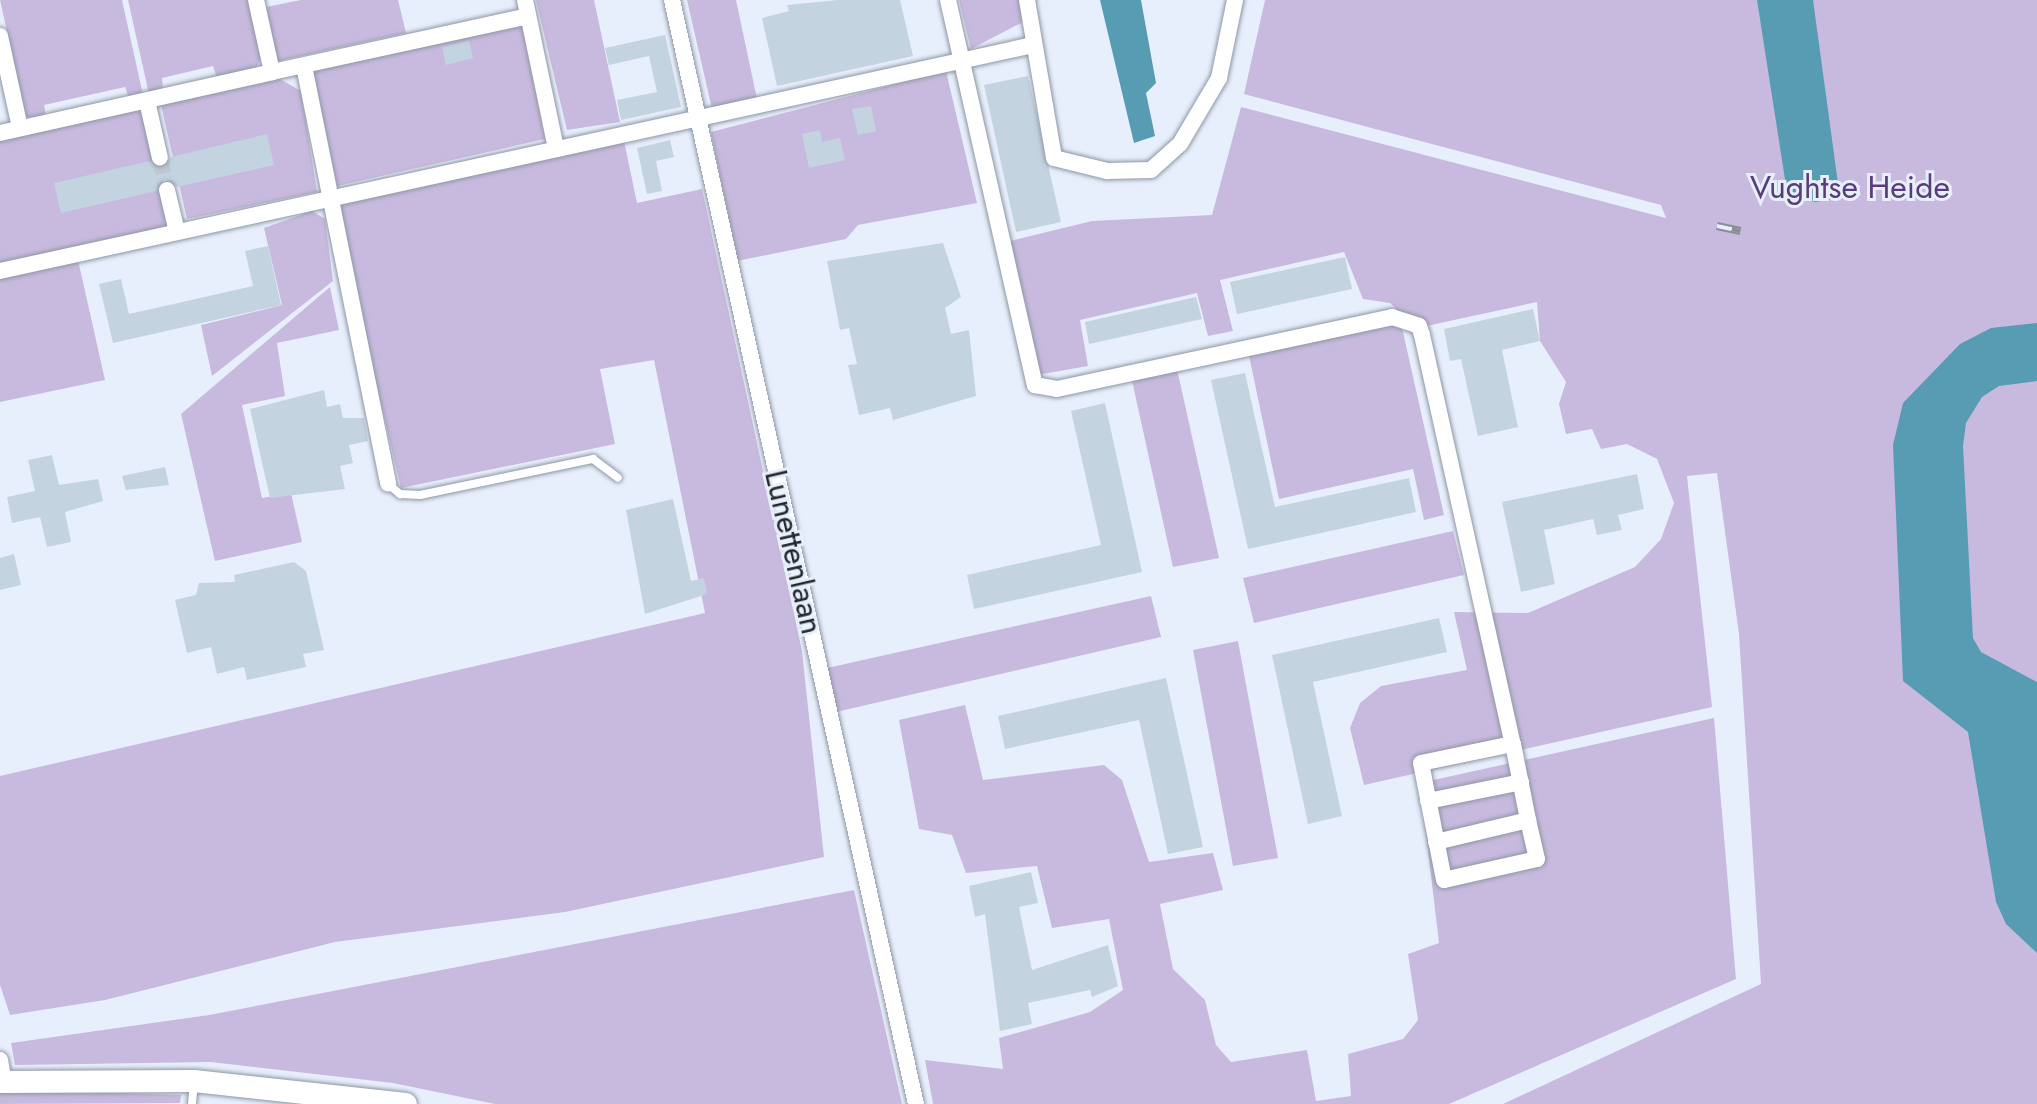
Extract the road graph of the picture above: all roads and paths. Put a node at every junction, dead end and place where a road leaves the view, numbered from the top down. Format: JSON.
{"nodes":[{"id":1,"x":256,"y":0,"type":"edge"},
{"id":2,"x":672,"y":0,"type":"edge"},
{"id":3,"x":948,"y":0,"type":"edge"},
{"id":4,"x":1027,"y":0,"type":"edge"},
{"id":5,"x":1235,"y":0,"type":"edge"},
{"id":6,"x":526,"y":8,"type":"edge"},
{"id":7,"x":0,"y":36,"type":"edge"},
{"id":8,"x":1033,"y":45,"type":"junction"},
{"id":9,"x":960,"y":60,"type":"junction"},
{"id":10,"x":304,"y":66,"type":"junction"},
{"id":11,"x":272,"y":72,"type":"junction"},
{"id":12,"x":147,"y":101,"type":"junction"},
{"id":13,"x":698,"y":117,"type":"junction"},
{"id":14,"x":20,"y":128,"type":"junction"},
{"id":15,"x":0,"y":133,"type":"edge"},
{"id":16,"x":556,"y":149,"type":"junction"},
{"id":17,"x":160,"y":158,"type":"tunnel mouth"},
{"id":18,"x":167,"y":190,"type":"tunnel mouth"},
{"id":19,"x":329,"y":198,"type":"junction"},
{"id":20,"x":177,"y":232,"type":"junction"},
{"id":21,"x":0,"y":271,"type":"edge"},
{"id":22,"x":618,"y":478,"type":"dead end"},
{"id":23,"x":388,"y":484,"type":"joint"},
{"id":24,"x":1513,"y":744,"type":"junction"},
{"id":25,"x":1521,"y":782,"type":"junction"},
{"id":26,"x":1428,"y":801,"type":"junction"},
{"id":27,"x":1528,"y":820,"type":"junction"},
{"id":28,"x":1436,"y":842,"type":"junction"},
{"id":29,"x":1,"y":1075,"type":"edge"},
{"id":30,"x":194,"y":1081,"type":"junction"},
{"id":31,"x":192,"y":1104,"type":"edge"},
{"id":32,"x":406,"y":1104,"type":"edge"},
{"id":33,"x":916,"y":1104,"type":"edge"}],
"edges":[{"from":1,"to":11,"type":"street"},
{"from":2,"to":13,"type":"street","name":"Lunettenlaan"},
{"from":3,"to":9,"type":"street"},
{"from":4,"to":8,"type":"street"},
{"from":5,"to":8,"type":"street"},
{"from":6,"to":10,"type":"street"},
{"from":6,"to":16,"type":"street"},
{"from":7,"to":14,"type":"street"},
{"from":8,"to":9,"type":"street"},
{"from":9,"to":13,"type":"street"},
{"from":9,"to":24,"type":"street"},
{"from":10,"to":11,"type":"street"},
{"from":10,"to":19,"type":"street"},
{"from":11,"to":12,"type":"street"},
{"from":12,"to":14,"type":"street"},
{"from":12,"to":17,"type":"street"},
{"from":13,"to":16,"type":"street"},
{"from":13,"to":33,"type":"street","name":"Lunettenlaan"},
{"from":14,"to":15,"type":"street"},
{"from":16,"to":19,"type":"street"},
{"from":18,"to":20,"type":"street"},
{"from":19,"to":20,"type":"street"},
{"from":19,"to":23,"type":"street"},
{"from":20,"to":21,"type":"street"},
{"from":22,"to":23,"type":"lane"},
{"from":24,"to":25,"type":"street"},
{"from":24,"to":26,"type":"street"},
{"from":25,"to":26,"type":"street"},
{"from":25,"to":27,"type":"street"},
{"from":26,"to":28,"type":"street"},
{"from":27,"to":28,"type":"street"},
{"from":27,"to":28,"type":"street"},
{"from":29,"to":30,"type":"main road"},
{"from":30,"to":31,"type":"lane"},
{"from":30,"to":32,"type":"main road"}]}
